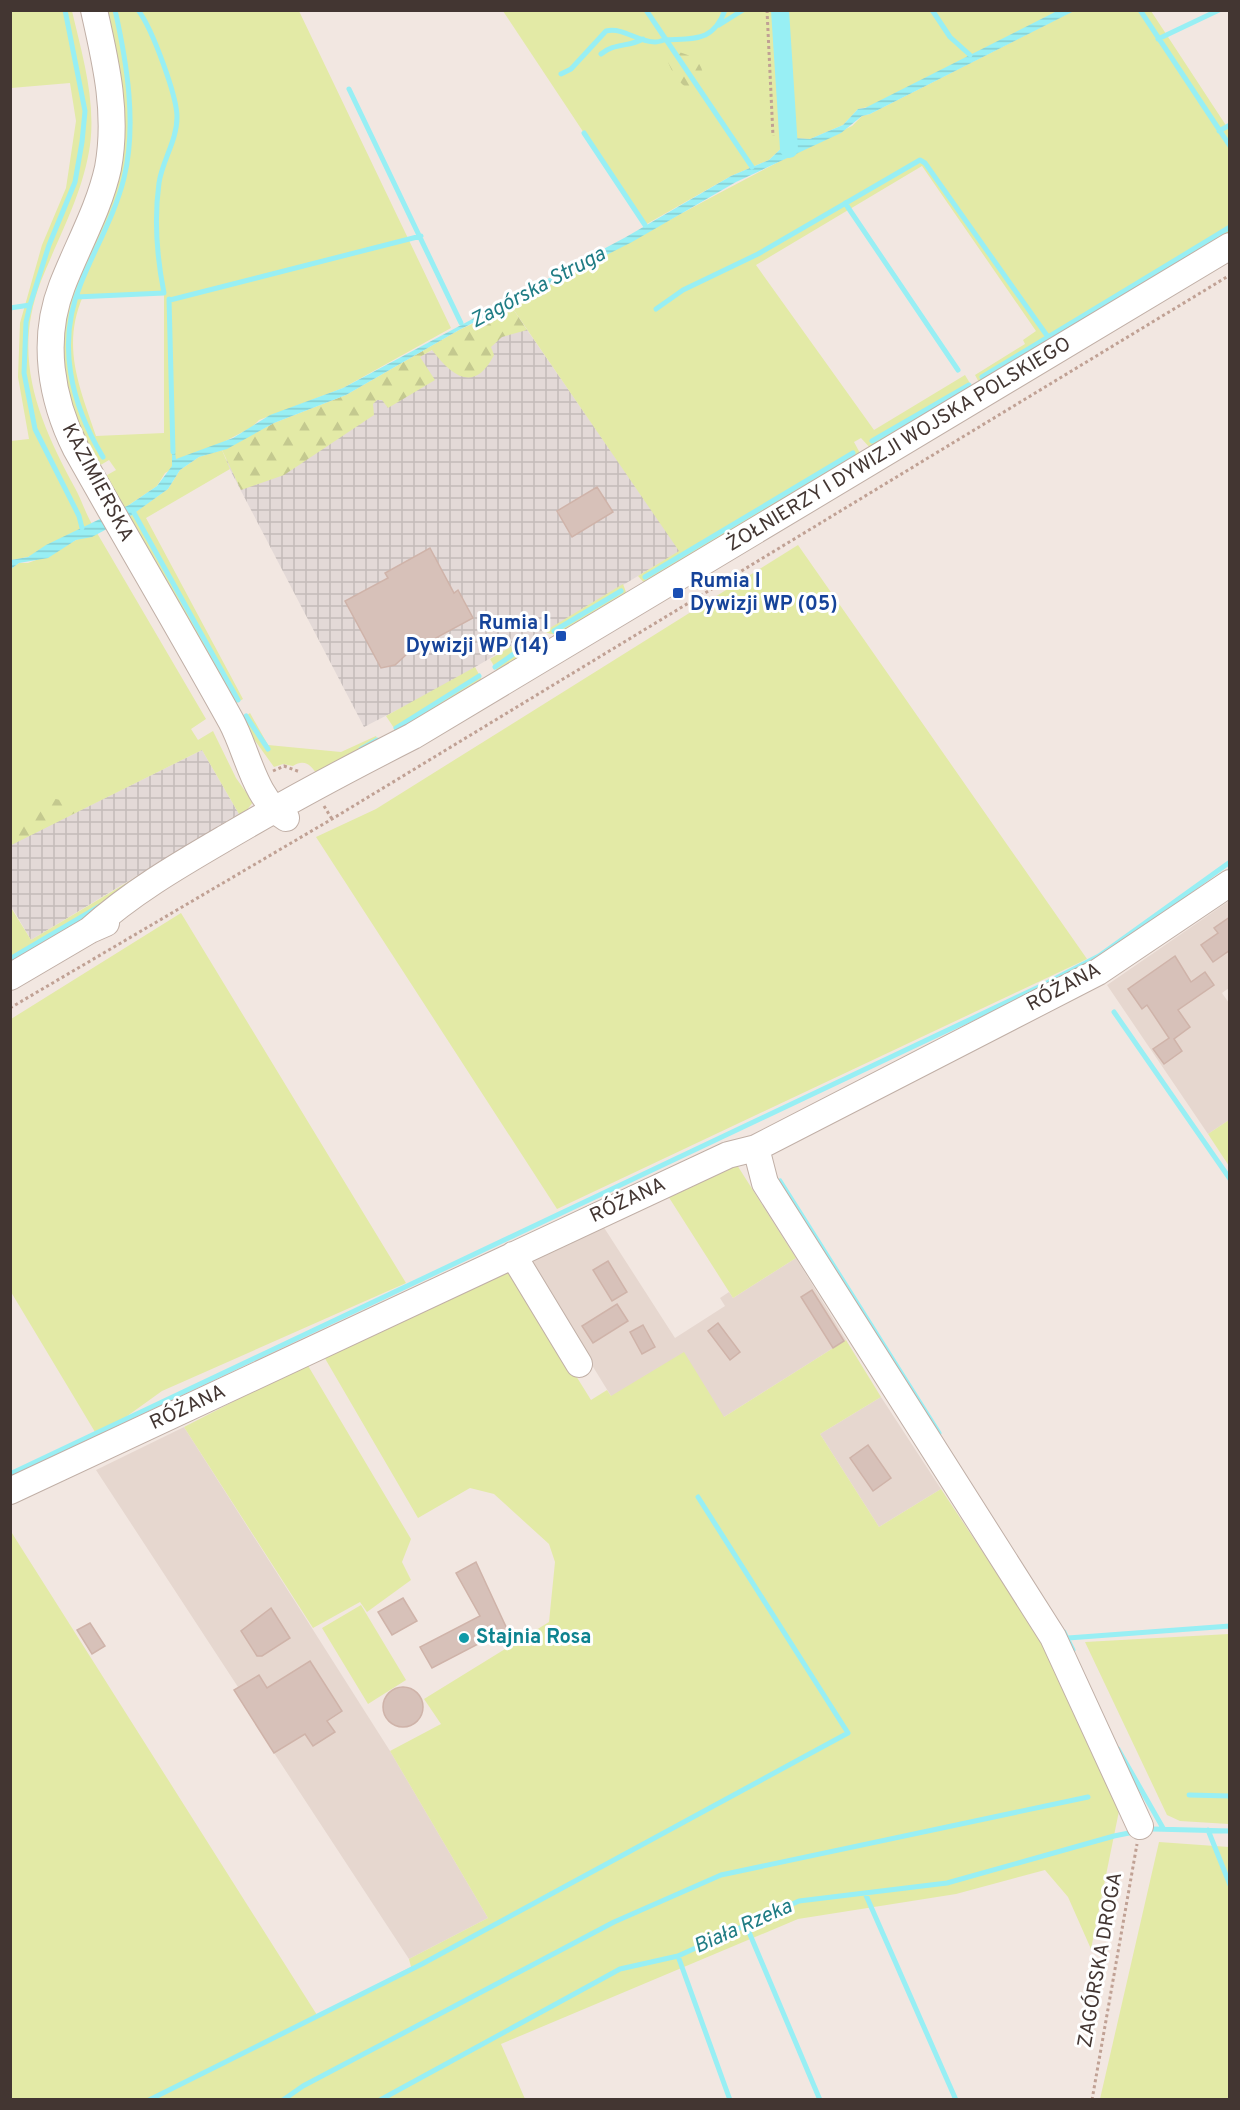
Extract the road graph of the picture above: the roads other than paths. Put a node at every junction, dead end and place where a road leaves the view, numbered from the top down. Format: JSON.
{"nodes":[{"id":1,"x":94,"y":10,"type":"edge"},
{"id":2,"x":1230,"y":246,"type":"edge"},
{"id":3,"x":283,"y":810,"type":"junction"},
{"id":4,"x":1230,"y":883,"type":"edge"},
{"id":5,"x":10,"y":977,"type":"edge"},
{"id":6,"x":756,"y":1148,"type":"junction"},
{"id":7,"x":513,"y":1255,"type":"junction"},
{"id":8,"x":579,"y":1364,"type":"dead end"},
{"id":9,"x":10,"y":1491,"type":"edge"},
{"id":10,"x":1140,"y":1826,"type":"road end"}],
"edges":[{"from":1,"to":3,"type":"street","name":"KAZIMIERSKA"},
{"from":2,"to":3,"type":"street","name":"ŻOŁNIERZY I DYWIZJI WOJSKA POLSKIEGO"},
{"from":3,"to":5,"type":"street","name":"ŻOŁNIERZY I DYWIZJI WOJSKA POLSKIEGO"},
{"from":4,"to":6,"type":"street","name":"RÓŻANA"},
{"from":6,"to":7,"type":"street","name":"RÓŻANA"},
{"from":6,"to":10,"type":"street"},
{"from":7,"to":8,"type":"street"},
{"from":7,"to":9,"type":"street","name":"RÓŻANA"}]}
